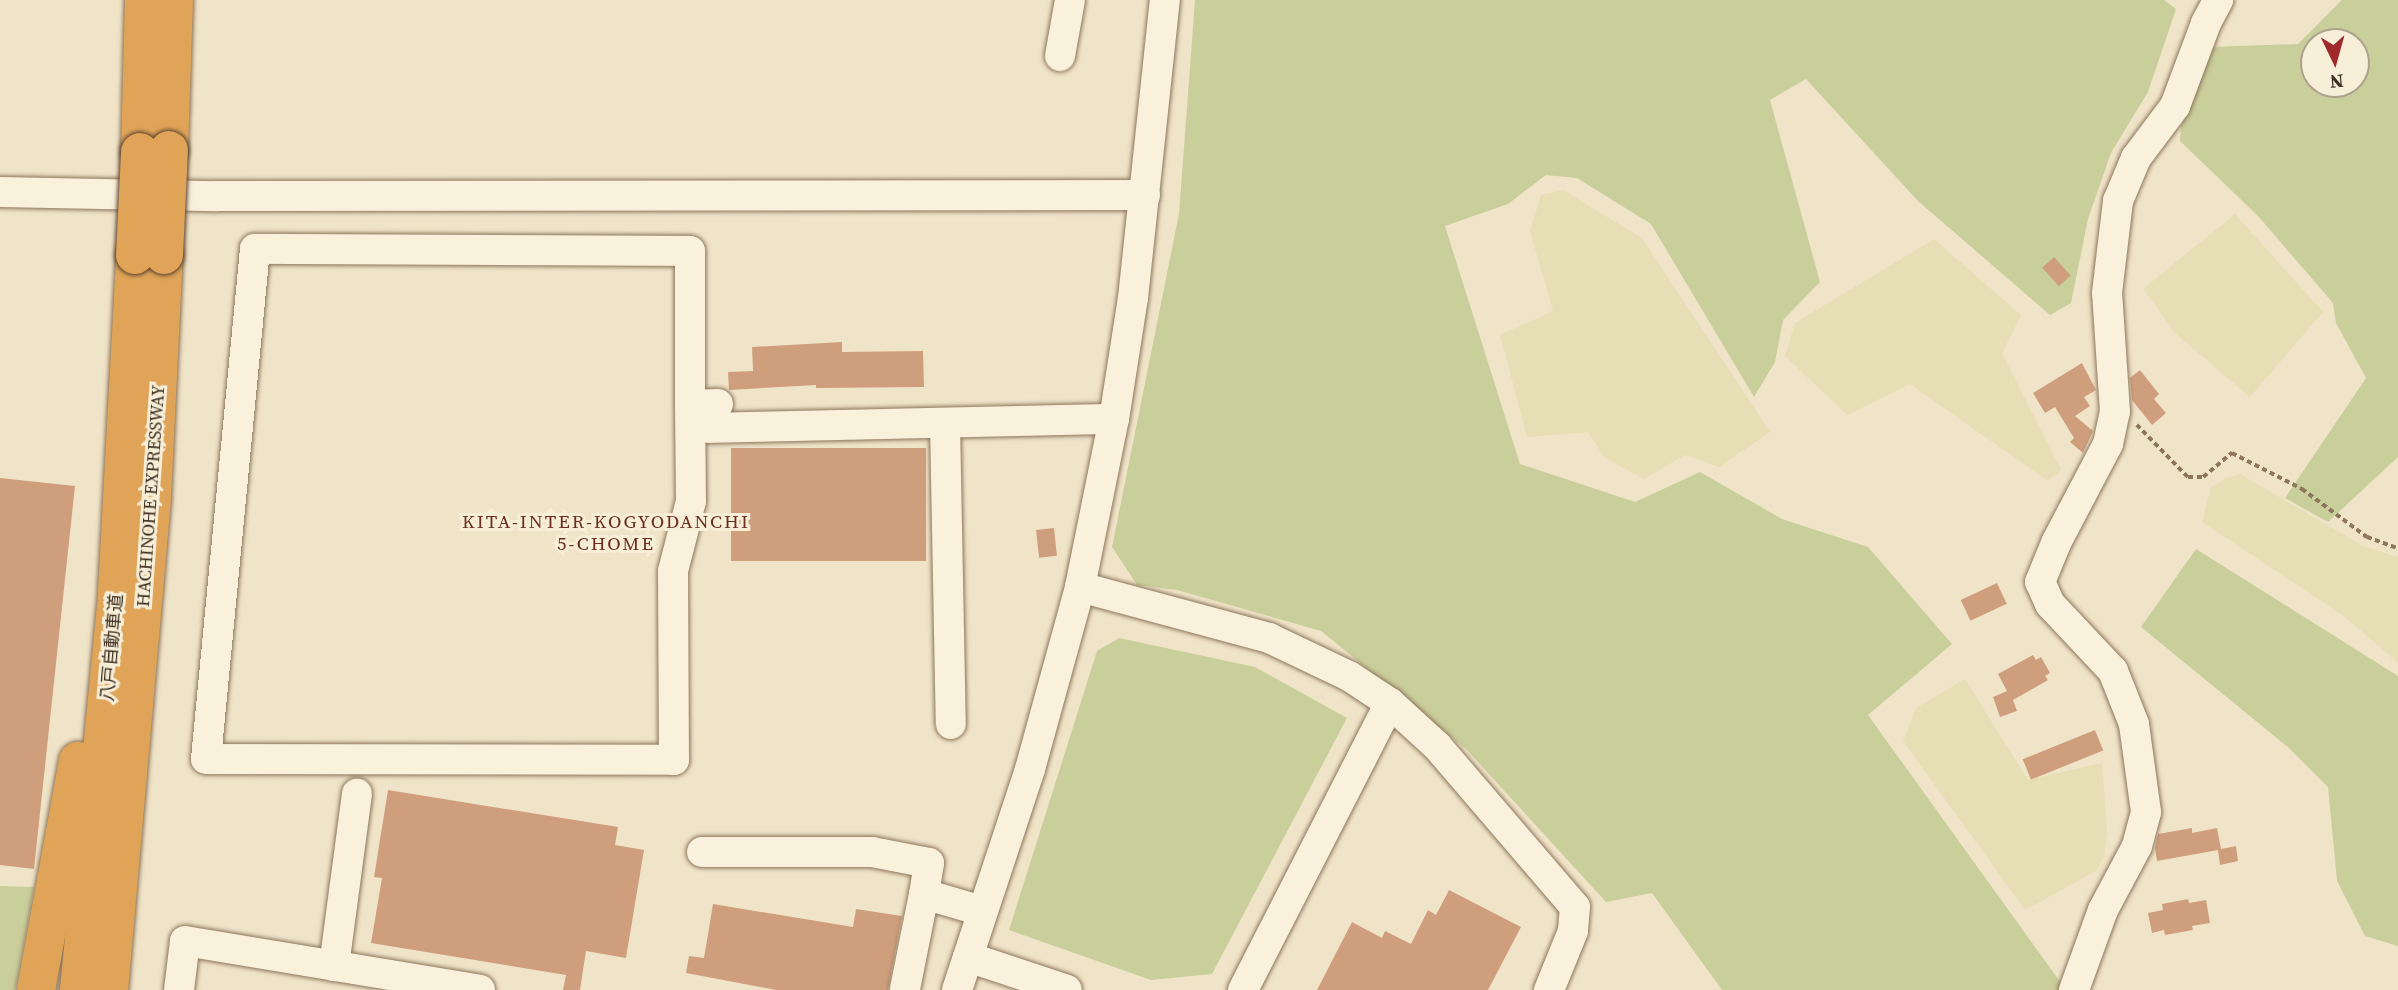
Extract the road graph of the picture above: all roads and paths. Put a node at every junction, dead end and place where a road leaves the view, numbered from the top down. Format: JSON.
{"nodes":[{"id":1,"x":144,"y":0,"type":"edge"},
{"id":2,"x":174,"y":0,"type":"edge"},
{"id":3,"x":1070,"y":0,"type":"edge"},
{"id":4,"x":1165,"y":0,"type":"edge"},
{"id":5,"x":2218,"y":0,"type":"edge"},
{"id":6,"x":1060,"y":56,"type":"dead end"},
{"id":7,"x":155,"y":151,"type":"junction"},
{"id":8,"x":0,"y":192,"type":"edge"},
{"id":9,"x":1144,"y":195,"type":"junction"},
{"id":10,"x":150,"y":255,"type":"junction"},
{"id":11,"x":133,"y":304,"type":"junction"},
{"id":12,"x":705,"y":412,"type":"junction"},
{"id":13,"x":2115,"y":412,"type":"junction"},
{"id":14,"x":1114,"y":419,"type":"junction"},
{"id":15,"x":945,"y":423,"type":"junction"},
{"id":16,"x":2398,"y":548,"type":"edge"},
{"id":17,"x":1080,"y":587,"type":"junction"},
{"id":18,"x":1390,"y":703,"type":"junction"},
{"id":19,"x":951,"y":724,"type":"dead end"},
{"id":20,"x":357,"y":794,"type":"dead end"},
{"id":21,"x":702,"y":852,"type":"dead end"},
{"id":22,"x":924,"y":894,"type":"junction"},
{"id":23,"x":982,"y":911,"type":"junction"},
{"id":24,"x":968,"y":957,"type":"junction"},
{"id":25,"x":334,"y":966,"type":"junction"},
{"id":26,"x":905,"y":989,"type":"edge"},
{"id":27,"x":36,"y":990,"type":"edge"},
{"id":28,"x":79,"y":990,"type":"edge"},
{"id":29,"x":109,"y":990,"type":"edge"},
{"id":30,"x":179,"y":990,"type":"edge"},
{"id":31,"x":480,"y":990,"type":"edge"},
{"id":32,"x":957,"y":990,"type":"edge"},
{"id":33,"x":1067,"y":990,"type":"edge"},
{"id":34,"x":1243,"y":990,"type":"edge"},
{"id":35,"x":1549,"y":990,"type":"edge"},
{"id":36,"x":2074,"y":990,"type":"edge"}],
"edges":[{"from":1,"to":7,"type":"highway","name":"HACHINOHE EXPRESSWAY"},
{"from":2,"to":7,"type":"highway","name":"HACHINOHE EXPRESSWAY"},
{"from":3,"to":6,"type":"street"},
{"from":4,"to":9,"type":"street"},
{"from":5,"to":13,"type":"street"},
{"from":7,"to":10,"type":"highway","name":"HACHINOHE EXPRESSWAY","bridge":true},
{"from":8,"to":9,"type":"street"},
{"from":9,"to":14,"type":"street"},
{"from":10,"to":11,"type":"highway","name":"HACHINOHE EXPRESSWAY"},
{"from":10,"to":29,"type":"highway","name":"HACHINOHE EXPRESSWAY"},
{"from":11,"to":27,"type":"highway"},
{"from":11,"to":28,"type":"highway","name":"八戸自動車道"},
{"from":12,"to":12,"type":"street"},
{"from":12,"to":15,"type":"street"},
{"from":13,"to":16,"type":"path"},
{"from":13,"to":36,"type":"street"},
{"from":14,"to":15,"type":"street"},
{"from":14,"to":17,"type":"street"},
{"from":15,"to":19,"type":"street"},
{"from":17,"to":18,"type":"street"},
{"from":17,"to":23,"type":"street"},
{"from":18,"to":34,"type":"street"},
{"from":18,"to":35,"type":"street"},
{"from":20,"to":25,"type":"street"},
{"from":21,"to":22,"type":"street"},
{"from":22,"to":23,"type":"street"},
{"from":22,"to":26,"type":"street"},
{"from":23,"to":24,"type":"street"},
{"from":24,"to":32,"type":"street"},
{"from":24,"to":33,"type":"street"},
{"from":25,"to":30,"type":"street"},
{"from":25,"to":31,"type":"street"}]}
